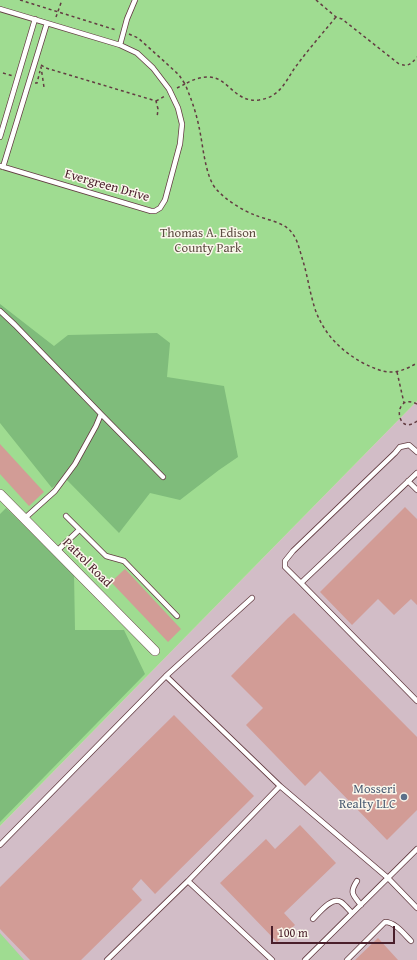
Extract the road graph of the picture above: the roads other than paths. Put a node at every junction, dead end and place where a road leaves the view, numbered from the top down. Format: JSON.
{"nodes":[{"id":1,"x":135,"y":0,"type":"edge"},
{"id":2,"x":0,"y":9,"type":"edge"},
{"id":3,"x":35,"y":19,"type":"junction"},
{"id":4,"x":47,"y":23,"type":"junction"},
{"id":5,"x":120,"y":45,"type":"junction"},
{"id":6,"x":0,"y":137,"type":"edge"},
{"id":7,"x":2,"y":167,"type":"edge"},
{"id":8,"x":0,"y":311,"type":"edge"},
{"id":9,"x":101,"y":414,"type":"junction"},
{"id":10,"x":417,"y":452,"type":"edge"},
{"id":11,"x":417,"y":473,"type":"edge"},
{"id":12,"x":162,"y":477,"type":"dead end"},
{"id":13,"x":408,"y":482,"type":"junction"},
{"id":14,"x":417,"y":490,"type":"edge"},
{"id":15,"x":0,"y":494,"type":"edge"},
{"id":16,"x":66,"y":516,"type":"dead end"},
{"id":17,"x":25,"y":518,"type":"junction"},
{"id":18,"x":79,"y":530,"type":"junction"},
{"id":19,"x":56,"y":550,"type":"junction"},
{"id":20,"x":302,"y":583,"type":"junction"},
{"id":21,"x":252,"y":598,"type":"dead end"},
{"id":22,"x":178,"y":616,"type":"dead end"},
{"id":23,"x":155,"y":651,"type":"dead end"},
{"id":24,"x":166,"y":676,"type":"junction"},
{"id":25,"x":417,"y":700,"type":"edge"},
{"id":26,"x":280,"y":786,"type":"junction"},
{"id":27,"x":0,"y":845,"type":"edge"},
{"id":28,"x":416,"y":852,"type":"edge"},
{"id":29,"x":388,"y":878,"type":"junction"},
{"id":30,"x":188,"y":881,"type":"junction"},
{"id":31,"x":357,"y":881,"type":"dead end"},
{"id":32,"x":361,"y":904,"type":"junction"},
{"id":33,"x":417,"y":908,"type":"edge"},
{"id":34,"x":352,"y":913,"type":"junction"},
{"id":35,"x":313,"y":919,"type":"dead end"},
{"id":36,"x":411,"y":941,"type":"dead end"},
{"id":37,"x":308,"y":959,"type":"edge"},
{"id":38,"x":107,"y":960,"type":"edge"},
{"id":39,"x":272,"y":960,"type":"edge"},
{"id":40,"x":348,"y":960,"type":"edge"}],
"edges":[{"from":1,"to":5,"type":"lane"},
{"from":2,"to":3,"type":"lane"},
{"from":3,"to":4,"type":"lane"},
{"from":3,"to":6,"type":"lane"},
{"from":4,"to":5,"type":"lane"},
{"from":4,"to":7,"type":"lane"},
{"from":5,"to":7,"type":"lane","name":"Evergreen Drive"},
{"from":8,"to":9,"type":"lane"},
{"from":9,"to":12,"type":"lane"},
{"from":9,"to":17,"type":"lane"},
{"from":10,"to":20,"type":"lane"},
{"from":11,"to":13,"type":"lane"},
{"from":13,"to":14,"type":"lane"},
{"from":13,"to":20,"type":"lane"},
{"from":15,"to":17,"type":"street","name":"Patrol Road"},
{"from":16,"to":18,"type":"lane"},
{"from":17,"to":19,"type":"street","name":"Patrol Road"},
{"from":18,"to":19,"type":"lane"},
{"from":18,"to":22,"type":"lane"},
{"from":19,"to":23,"type":"street","name":"Patrol Road"},
{"from":20,"to":25,"type":"lane"},
{"from":21,"to":24,"type":"lane"},
{"from":24,"to":26,"type":"lane"},
{"from":24,"to":27,"type":"lane"},
{"from":26,"to":29,"type":"lane"},
{"from":26,"to":30,"type":"lane"},
{"from":28,"to":29,"type":"lane"},
{"from":29,"to":32,"type":"lane"},
{"from":29,"to":33,"type":"lane"},
{"from":30,"to":38,"type":"lane"},
{"from":30,"to":39,"type":"lane"},
{"from":31,"to":32,"type":"lane"},
{"from":32,"to":34,"type":"lane"},
{"from":34,"to":35,"type":"lane"},
{"from":34,"to":37,"type":"lane"},
{"from":36,"to":40,"type":"lane"}]}
